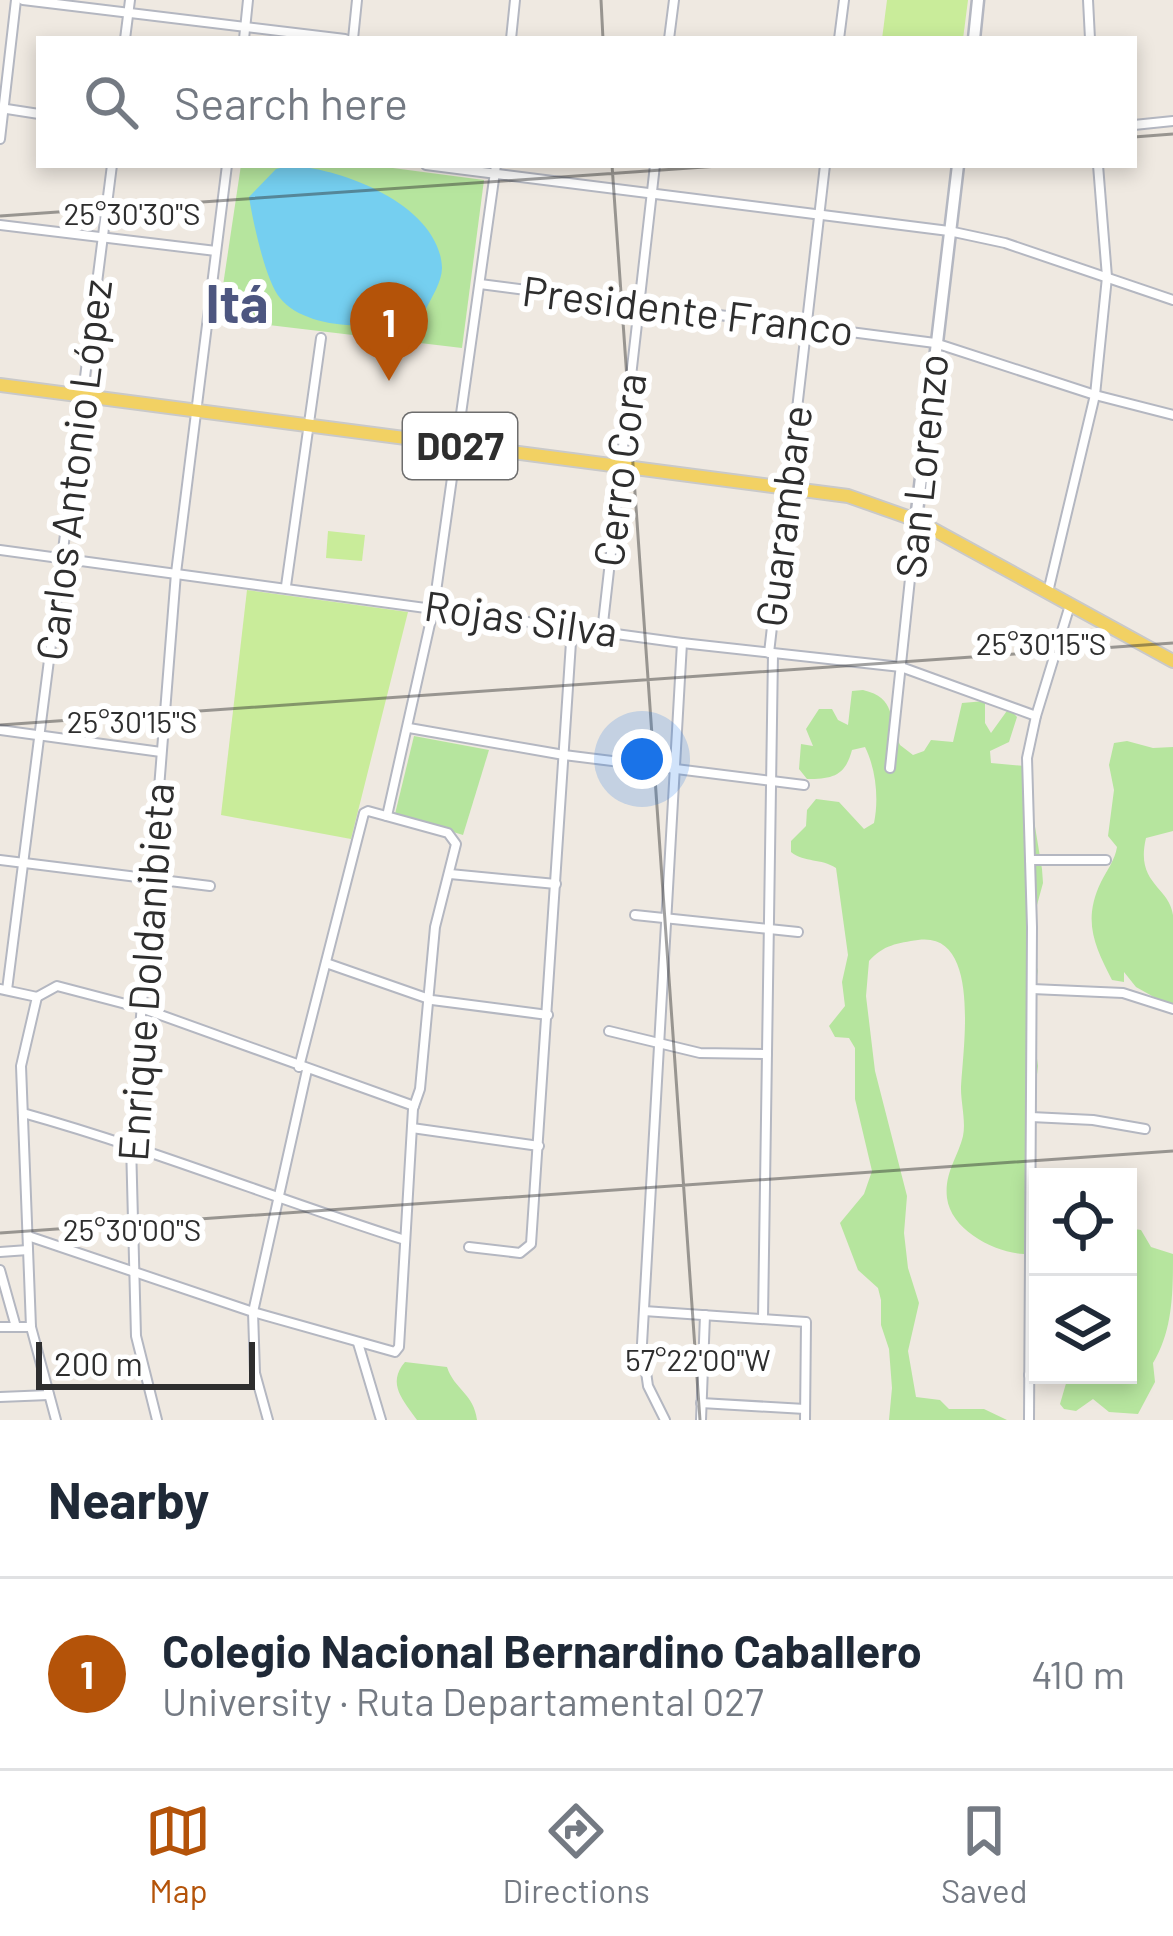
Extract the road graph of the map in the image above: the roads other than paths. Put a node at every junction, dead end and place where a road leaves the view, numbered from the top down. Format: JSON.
{"nodes":[{"id":1,"x":20,"y":0,"type":"edge"},
{"id":2,"x":130,"y":0,"type":"edge"},
{"id":3,"x":248,"y":0,"type":"edge"},
{"id":4,"x":357,"y":0,"type":"edge"},
{"id":5,"x":515,"y":0,"type":"edge"},
{"id":6,"x":674,"y":0,"type":"edge"},
{"id":7,"x":844,"y":0,"type":"edge"},
{"id":8,"x":978,"y":0,"type":"edge"},
{"id":9,"x":1088,"y":0,"type":"edge"},
{"id":10,"x":128,"y":13,"type":"junction"},
{"id":11,"x":245,"y":27,"type":"junction"},
{"id":12,"x":125,"y":36,"type":"edge"},
{"id":13,"x":244,"y":36,"type":"edge"},
{"id":14,"x":323,"y":36,"type":"edge"},
{"id":15,"x":350,"y":36,"type":"edge"},
{"id":16,"x":511,"y":36,"type":"edge"},
{"id":17,"x":669,"y":36,"type":"edge"},
{"id":18,"x":839,"y":36,"type":"edge"},
{"id":19,"x":974,"y":36,"type":"edge"},
{"id":20,"x":1090,"y":36,"type":"edge"},
{"id":21,"x":2,"y":109,"type":"edge"},
{"id":22,"x":36,"y":114,"type":"edge"},
{"id":23,"x":1173,"y":121,"type":"edge"},
{"id":24,"x":1137,"y":125,"type":"edge"},
{"id":25,"x":0,"y":139,"type":"edge"},
{"id":26,"x":112,"y":168,"type":"edge"},
{"id":27,"x":227,"y":168,"type":"edge"},
{"id":28,"x":655,"y":168,"type":"edge"},
{"id":29,"x":825,"y":168,"type":"edge"},
{"id":30,"x":958,"y":168,"type":"edge"},
{"id":31,"x":1097,"y":168,"type":"edge"},
{"id":32,"x":496,"y":170,"type":"edge"},
{"id":33,"x":651,"y":192,"type":"junction"},
{"id":34,"x":819,"y":215,"type":"junction"},
{"id":35,"x":0,"y":225,"type":"edge"},
{"id":36,"x":949,"y":231,"type":"junction"},
{"id":37,"x":104,"y":238,"type":"junction"},
{"id":38,"x":216,"y":251,"type":"junction"},
{"id":39,"x":1107,"y":278,"type":"junction"},
{"id":40,"x":480,"y":284,"type":"junction"},
{"id":41,"x":1173,"y":299,"type":"edge"},
{"id":42,"x":640,"y":305,"type":"junction"},
{"id":43,"x":806,"y":327,"type":"junction"},
{"id":44,"x":322,"y":338,"type":"dead end"},
{"id":45,"x":934,"y":343,"type":"junction"},
{"id":46,"x":0,"y":385,"type":"edge"},
{"id":47,"x":1095,"y":395,"type":"junction"},
{"id":48,"x":84,"y":396,"type":"junction"},
{"id":49,"x":196,"y":412,"type":"junction"},
{"id":50,"x":1173,"y":416,"type":"edge"},
{"id":51,"x":309,"y":427,"type":"junction"},
{"id":52,"x":458,"y":446,"type":"junction"},
{"id":53,"x":619,"y":467,"type":"junction"},
{"id":54,"x":788,"y":488,"type":"junction"},
{"id":55,"x":916,"y":520,"type":"junction"},
{"id":56,"x":0,"y":550,"type":"edge"},
{"id":57,"x":62,"y":558,"type":"junction"},
{"id":58,"x":176,"y":573,"type":"junction"},
{"id":59,"x":286,"y":586,"type":"junction"},
{"id":60,"x":1048,"y":592,"type":"junction"},
{"id":61,"x":1070,"y":603,"type":"junction"},
{"id":62,"x":434,"y":606,"type":"junction"},
{"id":63,"x":572,"y":627,"type":"junction"},
{"id":64,"x":602,"y":632,"type":"junction"},
{"id":65,"x":682,"y":643,"type":"junction"},
{"id":66,"x":771,"y":653,"type":"junction"},
{"id":67,"x":1173,"y":661,"type":"edge"},
{"id":68,"x":901,"y":668,"type":"junction"},
{"id":69,"x":1036,"y":716,"type":"junction"},
{"id":70,"x":409,"y":728,"type":"junction"},
{"id":71,"x":0,"y":730,"type":"edge"},
{"id":72,"x":40,"y":736,"type":"junction"},
{"id":73,"x":161,"y":752,"type":"junction"},
{"id":74,"x":564,"y":755,"type":"junction"},
{"id":75,"x":890,"y":768,"type":"dead end"},
{"id":76,"x":676,"y":771,"type":"junction"},
{"id":77,"x":771,"y":782,"type":"junction"},
{"id":78,"x":804,"y":785,"type":"dead end"},
{"id":79,"x":387,"y":816,"type":"junction"},
{"id":80,"x":0,"y":860,"type":"edge"},
{"id":81,"x":1030,"y":860,"type":"junction"},
{"id":82,"x":1106,"y":860,"type":"dead end"},
{"id":83,"x":23,"y":863,"type":"junction"},
{"id":84,"x":450,"y":874,"type":"junction"},
{"id":85,"x":150,"y":879,"type":"junction"},
{"id":86,"x":556,"y":884,"type":"junction"},
{"id":87,"x":210,"y":886,"type":"dead end"},
{"id":88,"x":635,"y":915,"type":"dead end"},
{"id":89,"x":667,"y":919,"type":"junction"},
{"id":90,"x":769,"y":929,"type":"junction"},
{"id":91,"x":798,"y":932,"type":"dead end"},
{"id":92,"x":326,"y":963,"type":"junction"},
{"id":93,"x":3,"y":989,"type":"edge"},
{"id":94,"x":1032,"y":989,"type":"junction"},
{"id":95,"x":37,"y":997,"type":"junction"},
{"id":96,"x":429,"y":999,"type":"junction"},
{"id":97,"x":141,"y":1007,"type":"junction"},
{"id":98,"x":1173,"y":1009,"type":"edge"},
{"id":99,"x":548,"y":1015,"type":"junction"},
{"id":100,"x":609,"y":1031,"type":"dead end"},
{"id":101,"x":659,"y":1042,"type":"junction"},
{"id":102,"x":767,"y":1054,"type":"junction"},
{"id":103,"x":303,"y":1068,"type":"junction"},
{"id":104,"x":414,"y":1106,"type":"junction"},
{"id":105,"x":23,"y":1113,"type":"junction"},
{"id":106,"x":1031,"y":1118,"type":"junction"},
{"id":107,"x":412,"y":1128,"type":"junction"},
{"id":108,"x":1144,"y":1129,"type":"dead end"},
{"id":109,"x":131,"y":1143,"type":"junction"},
{"id":110,"x":539,"y":1146,"type":"junction"},
{"id":111,"x":280,"y":1200,"type":"junction"},
{"id":112,"x":28,"y":1236,"type":"junction"},
{"id":113,"x":405,"y":1240,"type":"junction"},
{"id":114,"x":469,"y":1247,"type":"dead end"},
{"id":115,"x":28,"y":1250,"type":"junction"},
{"id":116,"x":0,"y":1252,"type":"edge"},
{"id":117,"x":0,"y":1270,"type":"edge"},
{"id":118,"x":135,"y":1274,"type":"junction"},
{"id":119,"x":1030,"y":1276,"type":"edge"},
{"id":120,"x":644,"y":1311,"type":"junction"},
{"id":121,"x":253,"y":1312,"type":"junction"},
{"id":122,"x":704,"y":1315,"type":"junction"},
{"id":123,"x":763,"y":1318,"type":"junction"},
{"id":124,"x":0,"y":1327,"type":"edge"},
{"id":125,"x":16,"y":1327,"type":"junction"},
{"id":126,"x":31,"y":1327,"type":"junction"},
{"id":127,"x":358,"y":1341,"type":"junction"},
{"id":128,"x":1029,"y":1384,"type":"edge"},
{"id":129,"x":49,"y":1395,"type":"junction"},
{"id":130,"x":0,"y":1397,"type":"edge"},
{"id":131,"x":701,"y":1403,"type":"junction"},
{"id":132,"x":805,"y":1414,"type":"edge"},
{"id":133,"x":56,"y":1420,"type":"edge"},
{"id":134,"x":157,"y":1420,"type":"edge"},
{"id":135,"x":268,"y":1420,"type":"edge"},
{"id":136,"x":381,"y":1420,"type":"edge"},
{"id":137,"x":665,"y":1420,"type":"edge"},
{"id":138,"x":700,"y":1420,"type":"edge"},
{"id":139,"x":1029,"y":1420,"type":"edge"}],
"edges":[{"from":1,"to":10,"type":"street"},
{"from":1,"to":21,"type":"street"},
{"from":2,"to":10,"type":"street"},
{"from":3,"to":11,"type":"street"},
{"from":4,"to":15,"type":"street"},
{"from":5,"to":16,"type":"street"},
{"from":6,"to":17,"type":"street"},
{"from":7,"to":18,"type":"street"},
{"from":8,"to":19,"type":"street"},
{"from":9,"to":20,"type":"street"},
{"from":10,"to":11,"type":"street"},
{"from":10,"to":12,"type":"street"},
{"from":11,"to":13,"type":"street"},
{"from":11,"to":14,"type":"street"},
{"from":21,"to":22,"type":"street"},
{"from":21,"to":25,"type":"street"},
{"from":23,"to":24,"type":"street"},
{"from":26,"to":37,"type":"street","name":"Carlos Antonio López"},
{"from":27,"to":38,"type":"street","name":"Enrique Doldanibieta"},
{"from":28,"to":33,"type":"street","name":"Cerro Cora"},
{"from":29,"to":34,"type":"street","name":"Guarambare"},
{"from":30,"to":36,"type":"street","name":"San Lorenzo"},
{"from":31,"to":39,"type":"street"},
{"from":32,"to":33,"type":"street"},
{"from":32,"to":40,"type":"street"},
{"from":33,"to":34,"type":"street"},
{"from":33,"to":42,"type":"street","name":"Cerro Cora"},
{"from":34,"to":36,"type":"street"},
{"from":34,"to":43,"type":"street","name":"Guarambare"},
{"from":35,"to":37,"type":"street"},
{"from":36,"to":39,"type":"street"},
{"from":36,"to":45,"type":"street","name":"San Lorenzo"},
{"from":37,"to":38,"type":"street"},
{"from":37,"to":48,"type":"street","name":"Carlos Antonio López"},
{"from":38,"to":49,"type":"street","name":"Enrique Doldanibieta"},
{"from":39,"to":41,"type":"street"},
{"from":39,"to":47,"type":"street"},
{"from":40,"to":42,"type":"street","name":"Presidente Franco"},
{"from":40,"to":52,"type":"street"},
{"from":42,"to":43,"type":"street","name":"Presidente Franco"},
{"from":42,"to":53,"type":"street","name":"Cerro Cora"},
{"from":43,"to":45,"type":"street","name":"Presidente Franco"},
{"from":43,"to":54,"type":"street","name":"Guarambare"},
{"from":44,"to":51,"type":"street"},
{"from":45,"to":47,"type":"street","name":"Presidente Franco"},
{"from":45,"to":55,"type":"street","name":"San Lorenzo"},
{"from":46,"to":48,"type":"main road","number":"D027"},
{"from":47,"to":50,"type":"street","name":"Presidente Franco"},
{"from":47,"to":60,"type":"street"},
{"from":48,"to":49,"type":"main road","number":"D027"},
{"from":48,"to":57,"type":"street","name":"Carlos Antonio López"},
{"from":49,"to":51,"type":"main road","number":"D027"},
{"from":49,"to":58,"type":"street","name":"Enrique Doldanibieta"},
{"from":51,"to":52,"type":"main road","number":"D027"},
{"from":51,"to":59,"type":"street"},
{"from":52,"to":53,"type":"main road","number":"D027"},
{"from":52,"to":62,"type":"street"},
{"from":53,"to":54,"type":"main road","number":"D027"},
{"from":53,"to":64,"type":"street","name":"Cerro Cora"},
{"from":54,"to":55,"type":"main road","number":"D027"},
{"from":54,"to":66,"type":"street","name":"Guarambare"},
{"from":55,"to":60,"type":"main road","number":"D027"},
{"from":55,"to":68,"type":"street","name":"San Lorenzo"},
{"from":56,"to":57,"type":"street","name":"Rojas Silva"},
{"from":57,"to":58,"type":"street","name":"Rojas Silva"},
{"from":57,"to":72,"type":"street","name":"Carlos Antonio López"},
{"from":58,"to":59,"type":"street","name":"Rojas Silva"},
{"from":58,"to":73,"type":"street","name":"Enrique Doldanibieta"},
{"from":59,"to":62,"type":"street","name":"Rojas Silva"},
{"from":60,"to":61,"type":"main road","number":"D027"},
{"from":61,"to":67,"type":"main road","number":"D027"},
{"from":61,"to":69,"type":"street"},
{"from":62,"to":63,"type":"street","name":"Rojas Silva"},
{"from":62,"to":70,"type":"street"},
{"from":63,"to":64,"type":"street","name":"Rojas Silva"},
{"from":63,"to":74,"type":"street"},
{"from":64,"to":65,"type":"street","name":"Rojas Silva"},
{"from":65,"to":66,"type":"street","name":"Rojas Silva"},
{"from":65,"to":76,"type":"street"},
{"from":66,"to":68,"type":"street","name":"Rojas Silva"},
{"from":66,"to":77,"type":"street","name":"Guarambare"},
{"from":68,"to":69,"type":"street","name":"Rojas Silva"},
{"from":68,"to":75,"type":"street","name":"San Lorenzo"},
{"from":69,"to":81,"type":"street"},
{"from":70,"to":74,"type":"street"},
{"from":70,"to":79,"type":"street"},
{"from":71,"to":72,"type":"street"},
{"from":72,"to":73,"type":"street"},
{"from":72,"to":83,"type":"street","name":"Carlos Antonio López"},
{"from":73,"to":85,"type":"street","name":"Enrique Doldanibieta"},
{"from":74,"to":76,"type":"street"},
{"from":74,"to":86,"type":"street"},
{"from":76,"to":77,"type":"street"},
{"from":76,"to":89,"type":"street"},
{"from":77,"to":78,"type":"street"},
{"from":77,"to":90,"type":"street","name":"Guarambare"},
{"from":79,"to":84,"type":"street"},
{"from":79,"to":92,"type":"street"},
{"from":80,"to":83,"type":"street"},
{"from":81,"to":82,"type":"street"},
{"from":81,"to":94,"type":"street"},
{"from":83,"to":85,"type":"street"},
{"from":83,"to":93,"type":"street","name":"Carlos Antonio López"},
{"from":84,"to":86,"type":"street"},
{"from":84,"to":96,"type":"street"},
{"from":85,"to":87,"type":"street"},
{"from":85,"to":97,"type":"street","name":"Enrique Doldanibieta"},
{"from":86,"to":99,"type":"street"},
{"from":88,"to":89,"type":"street"},
{"from":89,"to":90,"type":"street"},
{"from":89,"to":101,"type":"street"},
{"from":90,"to":91,"type":"street"},
{"from":90,"to":102,"type":"street","name":"Guarambare"},
{"from":92,"to":96,"type":"street"},
{"from":92,"to":103,"type":"street"},
{"from":93,"to":95,"type":"street"},
{"from":94,"to":98,"type":"street"},
{"from":94,"to":106,"type":"street"},
{"from":95,"to":97,"type":"street"},
{"from":95,"to":105,"type":"street"},
{"from":96,"to":99,"type":"street"},
{"from":96,"to":104,"type":"street"},
{"from":97,"to":103,"type":"street"},
{"from":97,"to":109,"type":"street","name":"Enrique Doldanibieta"},
{"from":99,"to":110,"type":"street"},
{"from":100,"to":101,"type":"street"},
{"from":101,"to":102,"type":"street"},
{"from":101,"to":120,"type":"street"},
{"from":102,"to":123,"type":"street","name":"Guarambare"},
{"from":103,"to":104,"type":"street"},
{"from":103,"to":111,"type":"street"},
{"from":104,"to":107,"type":"street"},
{"from":105,"to":109,"type":"street"},
{"from":105,"to":112,"type":"street"},
{"from":106,"to":108,"type":"street"},
{"from":106,"to":119,"type":"street"},
{"from":107,"to":110,"type":"street"},
{"from":107,"to":113,"type":"street"},
{"from":109,"to":111,"type":"street"},
{"from":109,"to":118,"type":"street","name":"Enrique Doldanibieta"},
{"from":110,"to":114,"type":"street"},
{"from":111,"to":113,"type":"street"},
{"from":111,"to":121,"type":"street"},
{"from":112,"to":115,"type":"street"},
{"from":112,"to":118,"type":"street"},
{"from":113,"to":127,"type":"street"},
{"from":115,"to":116,"type":"street"},
{"from":115,"to":126,"type":"street"},
{"from":117,"to":125,"type":"street"},
{"from":118,"to":121,"type":"street"},
{"from":118,"to":134,"type":"street","name":"Enrique Doldanibieta"},
{"from":120,"to":122,"type":"street"},
{"from":120,"to":137,"type":"street"},
{"from":121,"to":127,"type":"street"},
{"from":121,"to":135,"type":"street"},
{"from":122,"to":123,"type":"street"},
{"from":122,"to":131,"type":"street"},
{"from":123,"to":132,"type":"street"},
{"from":124,"to":125,"type":"street"},
{"from":125,"to":126,"type":"street"},
{"from":126,"to":129,"type":"street"},
{"from":127,"to":136,"type":"street"},
{"from":128,"to":139,"type":"street"},
{"from":129,"to":130,"type":"street"},
{"from":129,"to":133,"type":"street"},
{"from":131,"to":132,"type":"street"},
{"from":131,"to":138,"type":"street"}]}
